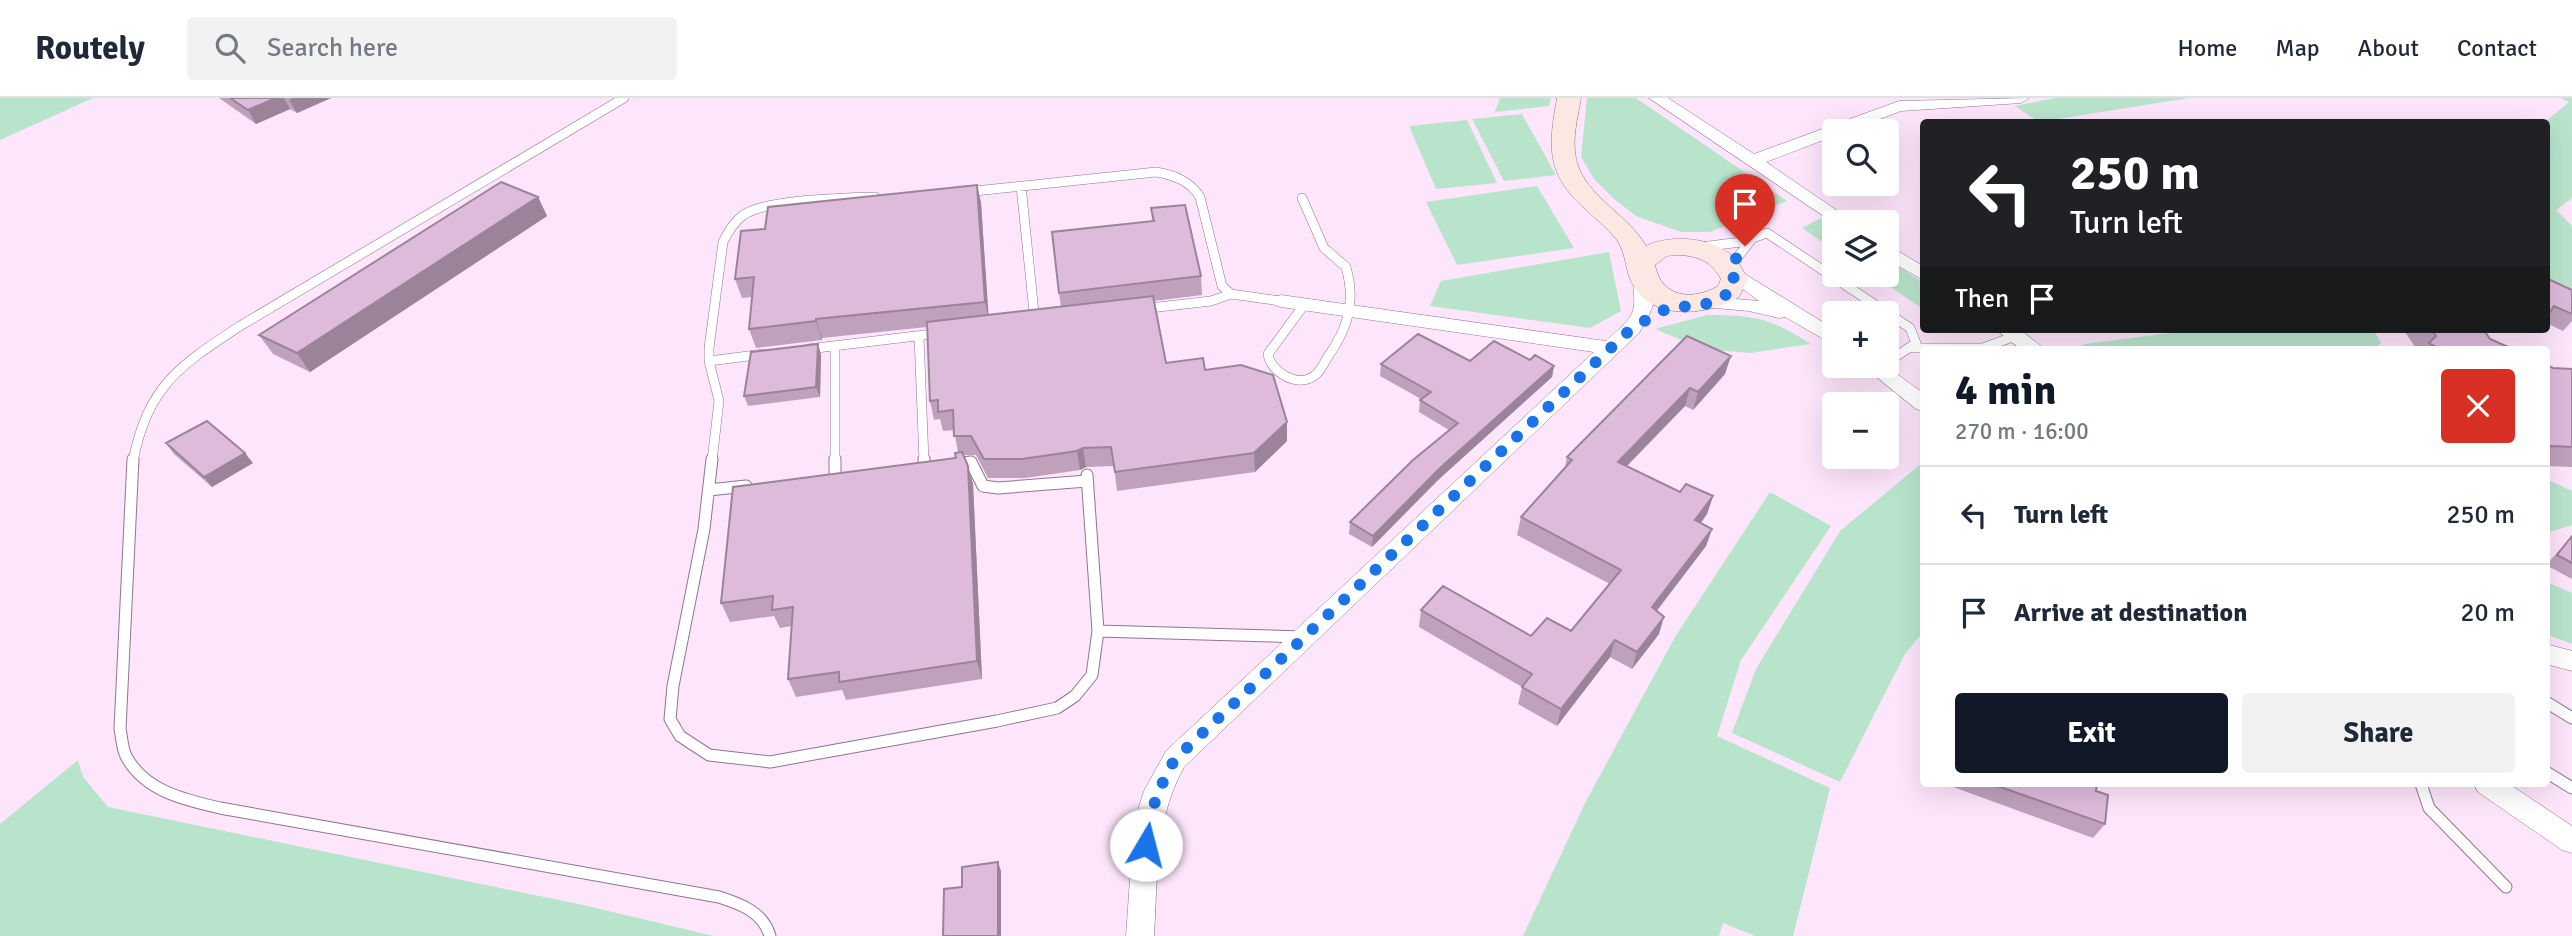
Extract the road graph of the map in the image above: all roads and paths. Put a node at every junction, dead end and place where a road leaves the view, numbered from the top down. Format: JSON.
{"nodes":[{"id":1,"x":624,"y":98,"type":"edge"},
{"id":2,"x":1569,"y":98,"type":"edge"},
{"id":3,"x":1657,"y":98,"type":"edge"},
{"id":4,"x":2021,"y":98,"type":"edge"},
{"id":5,"x":1753,"y":161,"type":"junction"},
{"id":6,"x":1021,"y":186,"type":"junction"},
{"id":7,"x":958,"y":192,"type":"edge"},
{"id":8,"x":882,"y":197,"type":"edge"},
{"id":9,"x":1302,"y":198,"type":"dead end"},
{"id":10,"x":1827,"y":210,"type":"edge"},
{"id":11,"x":1619,"y":226,"type":"junction"},
{"id":12,"x":1751,"y":240,"type":"junction"},
{"id":13,"x":1690,"y":247,"type":"junction"},
{"id":14,"x":1899,"y":258,"type":"edge"},
{"id":15,"x":1731,"y":270,"type":"junction"},
{"id":16,"x":1920,"y":272,"type":"edge"},
{"id":17,"x":1643,"y":273,"type":"junction"},
{"id":18,"x":1231,"y":294,"type":"junction"},
{"id":19,"x":1281,"y":301,"type":"joint"},
{"id":20,"x":1700,"y":303,"type":"junction"},
{"id":21,"x":1304,"y":304,"type":"junction"},
{"id":22,"x":1130,"y":310,"type":"edge"},
{"id":23,"x":1349,"y":311,"type":"junction"},
{"id":24,"x":1048,"y":320,"type":"edge"},
{"id":25,"x":1035,"y":322,"type":"junction"},
{"id":26,"x":1809,"y":322,"type":"junction"},
{"id":27,"x":1022,"y":323,"type":"edge"},
{"id":28,"x":1632,"y":328,"type":"junction"},
{"id":29,"x":1822,"y":330,"type":"edge"},
{"id":30,"x":958,"y":331,"type":"edge"},
{"id":31,"x":2009,"y":333,"type":"edge"},
{"id":32,"x":2011,"y":333,"type":"edge"},
{"id":33,"x":919,"y":336,"type":"junction"},
{"id":34,"x":835,"y":346,"type":"junction"},
{"id":35,"x":1991,"y":346,"type":"edge"},
{"id":36,"x":2030,"y":346,"type":"edge"},
{"id":37,"x":1611,"y":348,"type":"junction"},
{"id":38,"x":1912,"y":348,"type":"junction"},
{"id":39,"x":1920,"y":348,"type":"edge"},
{"id":40,"x":797,"y":350,"type":"edge"},
{"id":41,"x":772,"y":353,"type":"edge"},
{"id":42,"x":1899,"y":355,"type":"edge"},
{"id":43,"x":709,"y":361,"type":"junction"},
{"id":44,"x":1893,"y":378,"type":"edge"},
{"id":45,"x":1920,"y":401,"type":"edge"},
{"id":46,"x":936,"y":466,"type":"junction"},
{"id":47,"x":911,"y":469,"type":"edge"},
{"id":48,"x":848,"y":475,"type":"edge"},
{"id":49,"x":763,"y":485,"type":"edge"},
{"id":50,"x":709,"y":490,"type":"junction"},
{"id":51,"x":1098,"y":631,"type":"junction"},
{"id":52,"x":1304,"y":637,"type":"junction"},
{"id":53,"x":2550,"y":655,"type":"edge"},
{"id":54,"x":2572,"y":661,"type":"edge"},
{"id":55,"x":2550,"y":704,"type":"edge"},
{"id":56,"x":2572,"y":718,"type":"edge"},
{"id":57,"x":2550,"y":774,"type":"edge"},
{"id":58,"x":2422,"y":787,"type":"edge"},
{"id":59,"x":2491,"y":787,"type":"edge"},
{"id":60,"x":2572,"y":788,"type":"edge"},
{"id":61,"x":2572,"y":841,"type":"edge"},
{"id":62,"x":2506,"y":887,"type":"dead end"},
{"id":63,"x":770,"y":936,"type":"edge"},
{"id":64,"x":1140,"y":936,"type":"edge"}],
"edges":[{"from":1,"to":63,"type":"lane"},
{"from":2,"to":11,"type":"street"},
{"from":3,"to":5,"type":"street"},
{"from":4,"to":5,"type":"street"},
{"from":5,"to":10,"type":"street"},
{"from":6,"to":7,"type":"lane"},
{"from":6,"to":18,"type":"lane"},
{"from":6,"to":25,"type":"lane"},
{"from":8,"to":43,"type":"lane"},
{"from":9,"to":23,"type":"lane"},
{"from":11,"to":13,"type":"street"},
{"from":11,"to":17,"type":"street"},
{"from":12,"to":13,"type":"lane"},
{"from":12,"to":15,"type":"lane"},
{"from":12,"to":38,"type":"lane"},
{"from":13,"to":15,"type":"street"},
{"from":13,"to":17,"type":"street"},
{"from":14,"to":16,"type":"street"},
{"from":15,"to":20,"type":"street"},
{"from":15,"to":26,"type":"street"},
{"from":17,"to":20,"type":"street"},
{"from":17,"to":28,"type":"street"},
{"from":18,"to":19,"type":"lane"},
{"from":18,"to":22,"type":"lane"},
{"from":19,"to":21,"type":"street"},
{"from":20,"to":26,"type":"street"},
{"from":20,"to":28,"type":"street"},
{"from":21,"to":23,"type":"street"},
{"from":21,"to":23,"type":"lane"},
{"from":23,"to":37,"type":"street"},
{"from":24,"to":25,"type":"lane"},
{"from":25,"to":27,"type":"lane"},
{"from":26,"to":29,"type":"street"},
{"from":28,"to":37,"type":"street"},
{"from":30,"to":33,"type":"lane"},
{"from":31,"to":35,"type":"lane"},
{"from":32,"to":36,"type":"street"},
{"from":33,"to":34,"type":"lane"},
{"from":33,"to":46,"type":"lane"},
{"from":34,"to":40,"type":"lane"},
{"from":34,"to":48,"type":"lane"},
{"from":37,"to":52,"type":"street"},
{"from":38,"to":39,"type":"lane"},
{"from":38,"to":42,"type":"lane"},
{"from":41,"to":43,"type":"lane"},
{"from":43,"to":50,"type":"lane"},
{"from":44,"to":45,"type":"street"},
{"from":46,"to":47,"type":"lane"},
{"from":46,"to":51,"type":"lane"},
{"from":49,"to":50,"type":"lane"},
{"from":50,"to":51,"type":"lane"},
{"from":51,"to":52,"type":"lane"},
{"from":52,"to":64,"type":"street"},
{"from":53,"to":54,"type":"street"},
{"from":55,"to":56,"type":"lane"},
{"from":57,"to":60,"type":"lane"},
{"from":58,"to":62,"type":"lane"},
{"from":59,"to":61,"type":"street"}]}
